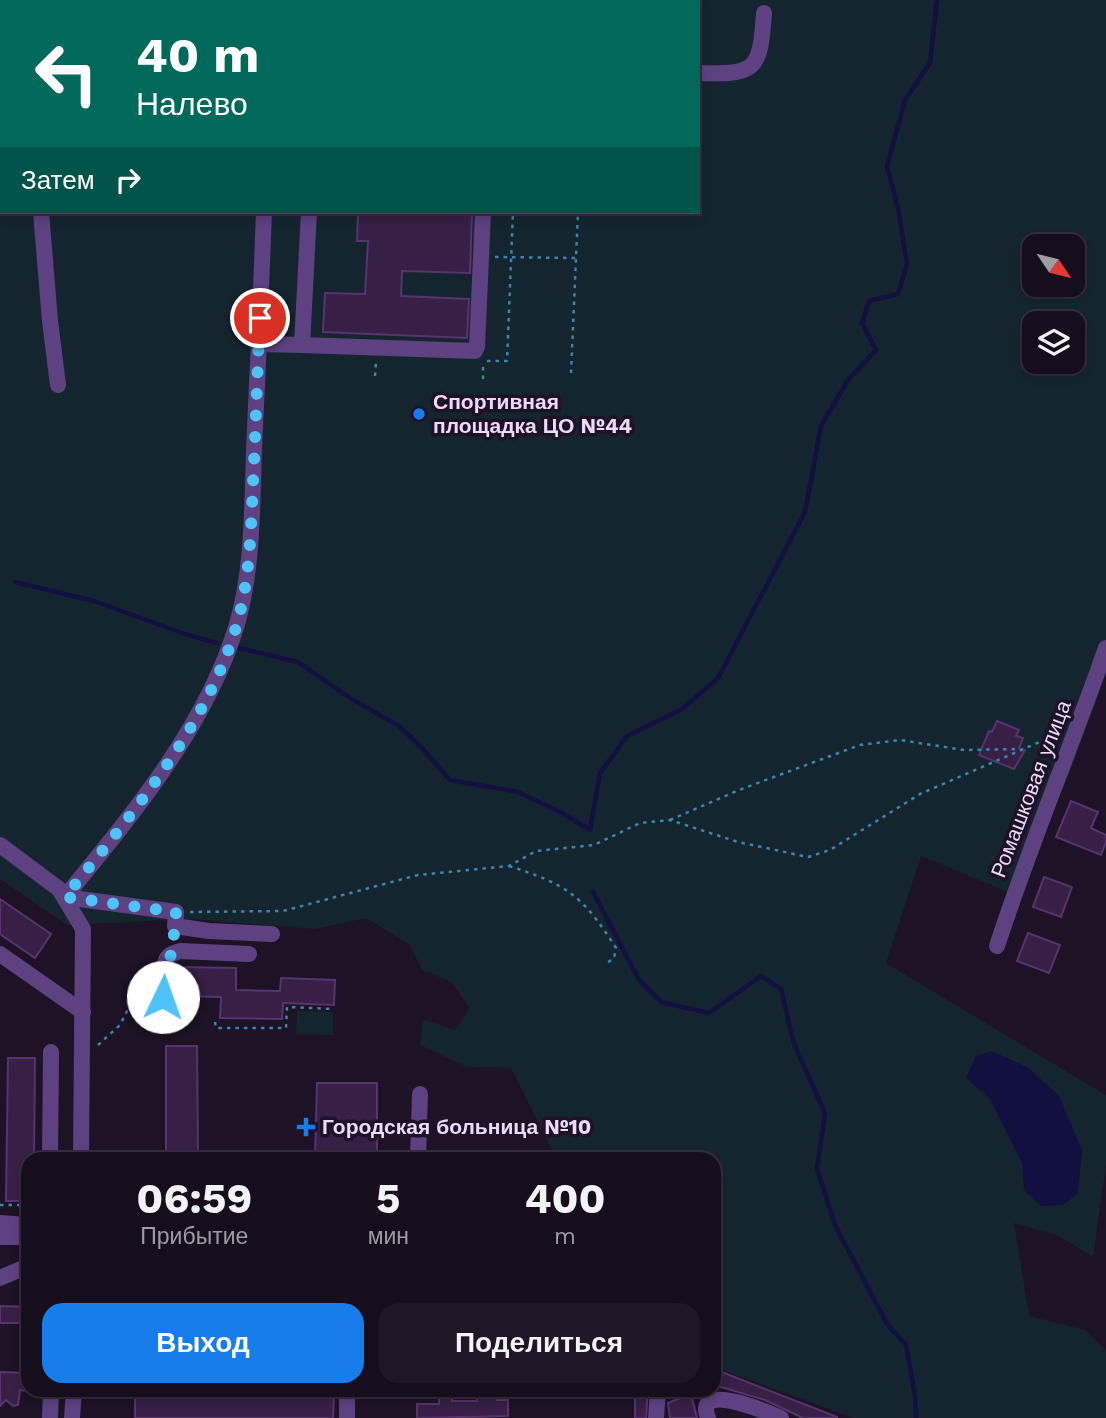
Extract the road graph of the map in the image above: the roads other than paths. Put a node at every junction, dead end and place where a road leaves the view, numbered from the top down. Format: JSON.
{"nodes":[{"id":1,"x":764,"y":13,"type":"dead end"},
{"id":2,"x":700,"y":73,"type":"edge"},
{"id":3,"x":41,"y":214,"type":"edge"},
{"id":4,"x":264,"y":214,"type":"edge"},
{"id":5,"x":309,"y":214,"type":"edge"},
{"id":6,"x":483,"y":214,"type":"edge"},
{"id":7,"x":259,"y":344,"type":"junction"},
{"id":8,"x":302,"y":345,"type":"junction"},
{"id":9,"x":58,"y":385,"type":"dead end"},
{"id":10,"x":1106,"y":648,"type":"edge"},
{"id":11,"x":0,"y":845,"type":"edge"},
{"id":12,"x":65,"y":897,"type":"junction"},
{"id":13,"x":176,"y":919,"type":"junction"},
{"id":14,"x":272,"y":934,"type":"dead end"},
{"id":15,"x":996,"y":946,"type":"dead end"},
{"id":16,"x":0,"y":954,"type":"edge"},
{"id":17,"x":172,"y":954,"type":"junction"},
{"id":18,"x":249,"y":954,"type":"dead end"},
{"id":19,"x":176,"y":1005,"type":"dead end"},
{"id":20,"x":83,"y":1012,"type":"junction"},
{"id":21,"x":51,"y":1052,"type":"dead end"},
{"id":22,"x":420,"y":1094,"type":"dead end"},
{"id":23,"x":50,"y":1129,"type":"junction"},
{"id":24,"x":81,"y":1129,"type":"junction"},
{"id":25,"x":50,"y":1152,"type":"edge"},
{"id":26,"x":81,"y":1152,"type":"edge"},
{"id":27,"x":418,"y":1152,"type":"edge"},
{"id":28,"x":0,"y":1223,"type":"edge"},
{"id":29,"x":21,"y":1224,"type":"edge"},
{"id":30,"x":0,"y":1237,"type":"edge"},
{"id":31,"x":21,"y":1237,"type":"edge"},
{"id":32,"x":21,"y":1269,"type":"edge"},
{"id":33,"x":0,"y":1278,"type":"edge"},
{"id":34,"x":51,"y":1397,"type":"edge"},
{"id":35,"x":74,"y":1397,"type":"edge"},
{"id":36,"x":347,"y":1397,"type":"edge"},
{"id":37,"x":658,"y":1397,"type":"edge"},
{"id":38,"x":756,"y":1413,"type":"edge"},
{"id":39,"x":50,"y":1418,"type":"edge"},
{"id":40,"x":72,"y":1418,"type":"edge"},
{"id":41,"x":347,"y":1418,"type":"edge"},
{"id":42,"x":656,"y":1418,"type":"edge"},
{"id":43,"x":708,"y":1418,"type":"edge"},
{"id":44,"x":781,"y":1418,"type":"edge"}],
"edges":[{"from":1,"to":2,"type":"street"},
{"from":3,"to":9,"type":"street"},
{"from":4,"to":7,"type":"street"},
{"from":5,"to":8,"type":"street"},
{"from":6,"to":8,"type":"street"},
{"from":7,"to":8,"type":"street"},
{"from":7,"to":12,"type":"street"},
{"from":10,"to":15,"type":"street","name":"Ромашковая улица"},
{"from":11,"to":12,"type":"street"},
{"from":12,"to":13,"type":"street"},
{"from":12,"to":20,"type":"street"},
{"from":13,"to":14,"type":"street"},
{"from":13,"to":17,"type":"street"},
{"from":16,"to":20,"type":"street"},
{"from":17,"to":18,"type":"street"},
{"from":17,"to":19,"type":"street"},
{"from":20,"to":24,"type":"street"},
{"from":21,"to":23,"type":"street"},
{"from":22,"to":27,"type":"street"},
{"from":23,"to":24,"type":"street"},
{"from":23,"to":25,"type":"street"},
{"from":24,"to":26,"type":"street"},
{"from":28,"to":29,"type":"street"},
{"from":30,"to":31,"type":"street"},
{"from":32,"to":33,"type":"street"},
{"from":34,"to":39,"type":"street"},
{"from":35,"to":40,"type":"street"},
{"from":36,"to":41,"type":"street"},
{"from":37,"to":42,"type":"street"},
{"from":38,"to":43,"type":"street"},
{"from":38,"to":44,"type":"street"}]}
